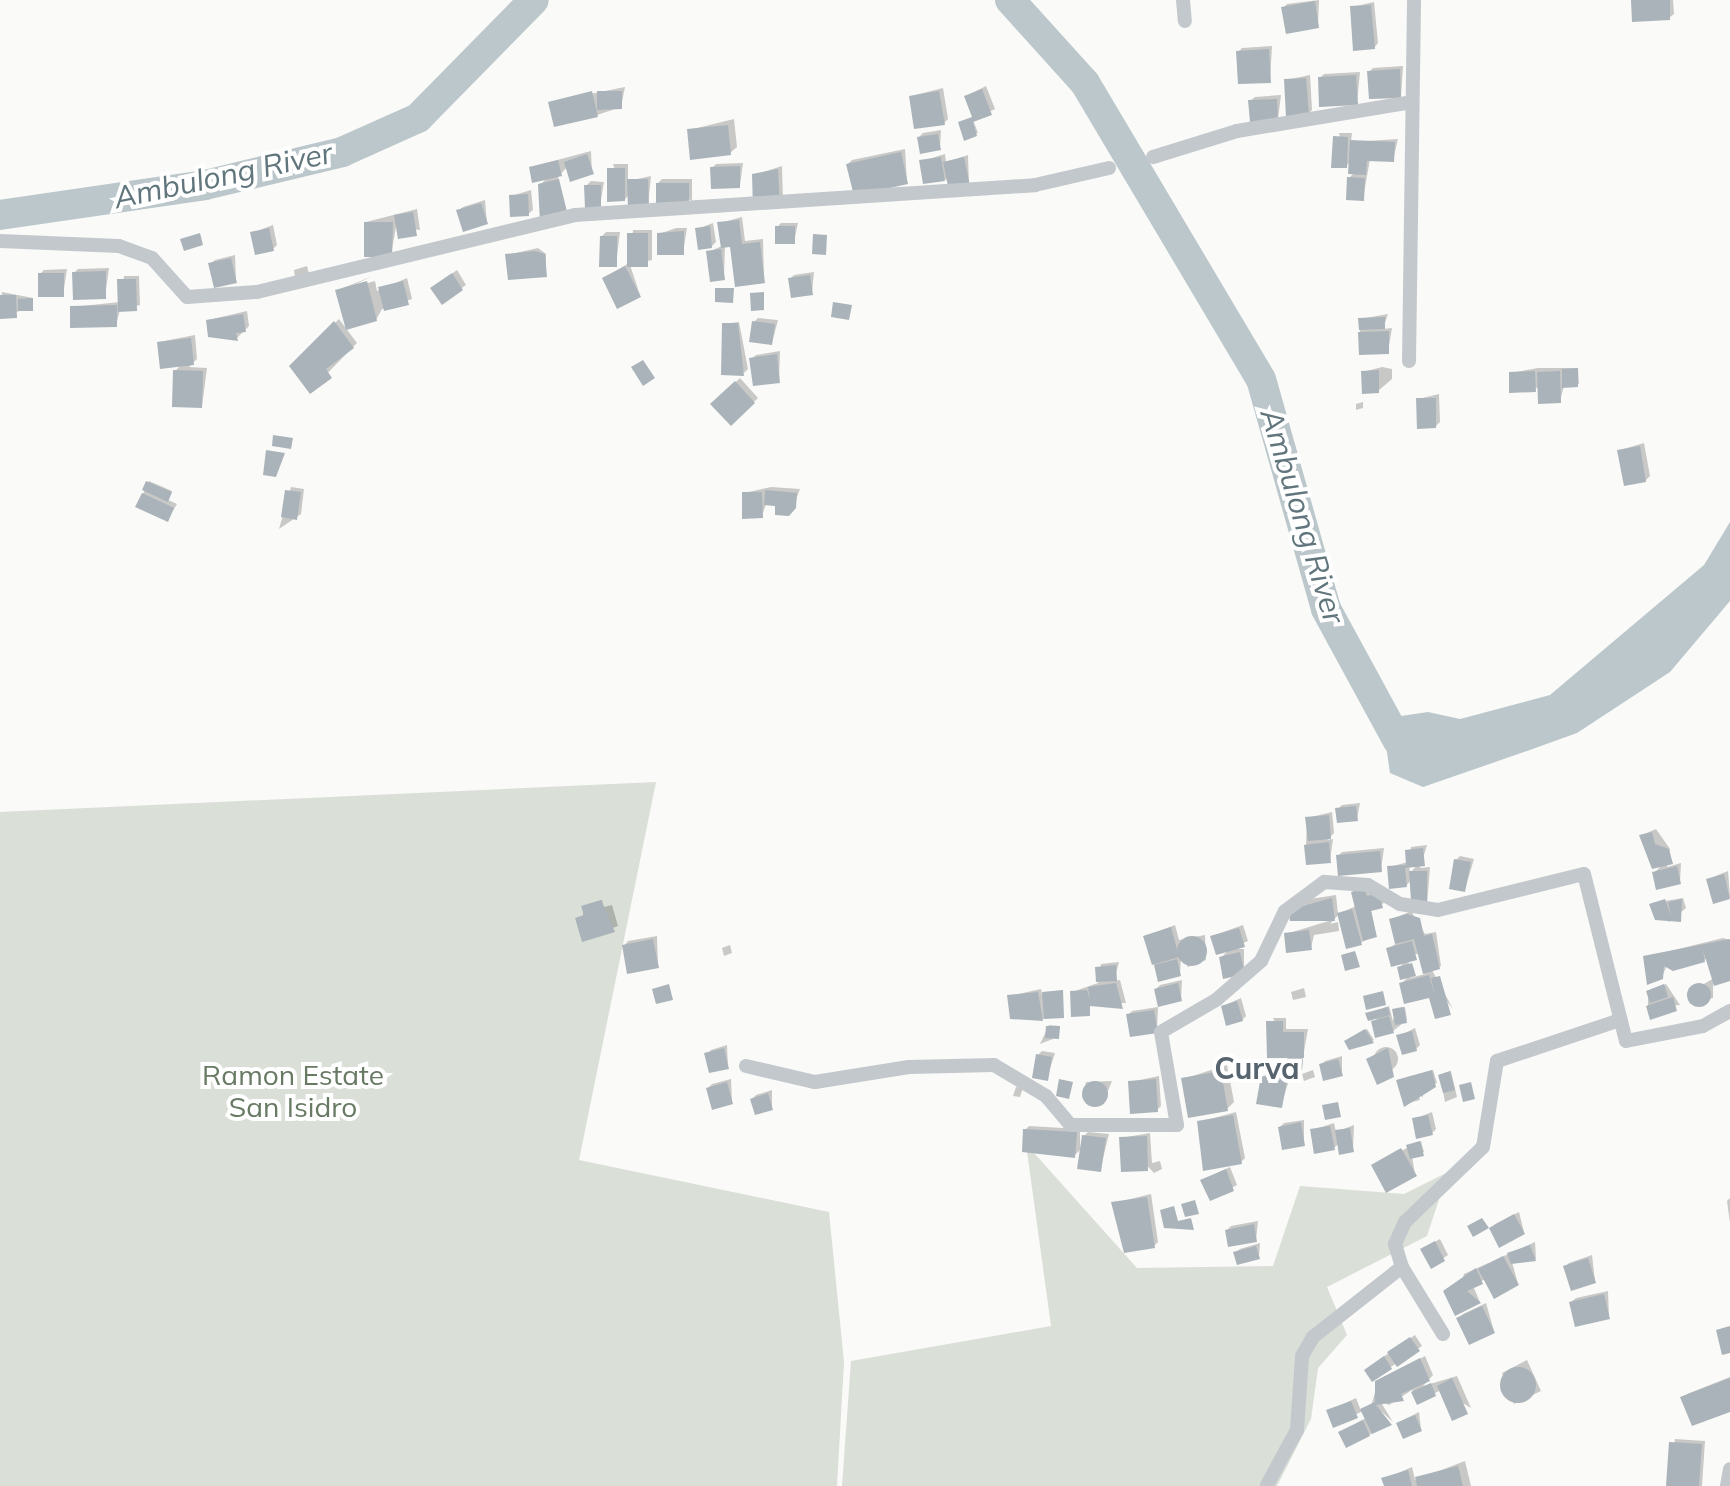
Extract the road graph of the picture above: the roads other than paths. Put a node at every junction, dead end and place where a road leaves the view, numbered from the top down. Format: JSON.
{"nodes":[{"id":1,"x":1183,"y":0,"type":"edge"},
{"id":2,"x":1414,"y":0,"type":"edge"},
{"id":3,"x":1185,"y":21,"type":"dead end"},
{"id":4,"x":1412,"y":102,"type":"junction"},
{"id":5,"x":1153,"y":157,"type":"dead end"},
{"id":6,"x":1109,"y":168,"type":"dead end"},
{"id":7,"x":0,"y":241,"type":"edge"},
{"id":8,"x":1409,"y":361,"type":"dead end"},
{"id":9,"x":1730,"y":1011,"type":"edge"},
{"id":10,"x":1617,"y":1021,"type":"junction"},
{"id":11,"x":746,"y":1066,"type":"dead end"},
{"id":12,"x":1402,"y":1267,"type":"junction"},
{"id":13,"x":1443,"y":1334,"type":"dead end"},
{"id":14,"x":1730,"y":1469,"type":"edge"},
{"id":15,"x":1267,"y":1485,"type":"edge"},
{"id":16,"x":1727,"y":1486,"type":"edge"}],
"edges":[{"from":1,"to":3,"type":"street"},
{"from":2,"to":4,"type":"street"},
{"from":4,"to":5,"type":"street"},
{"from":4,"to":8,"type":"street"},
{"from":6,"to":7,"type":"street"},
{"from":9,"to":10,"type":"street"},
{"from":10,"to":11,"type":"street"},
{"from":10,"to":12,"type":"street"},
{"from":12,"to":13,"type":"street"},
{"from":12,"to":15,"type":"street"},
{"from":14,"to":16,"type":"street"}]}
